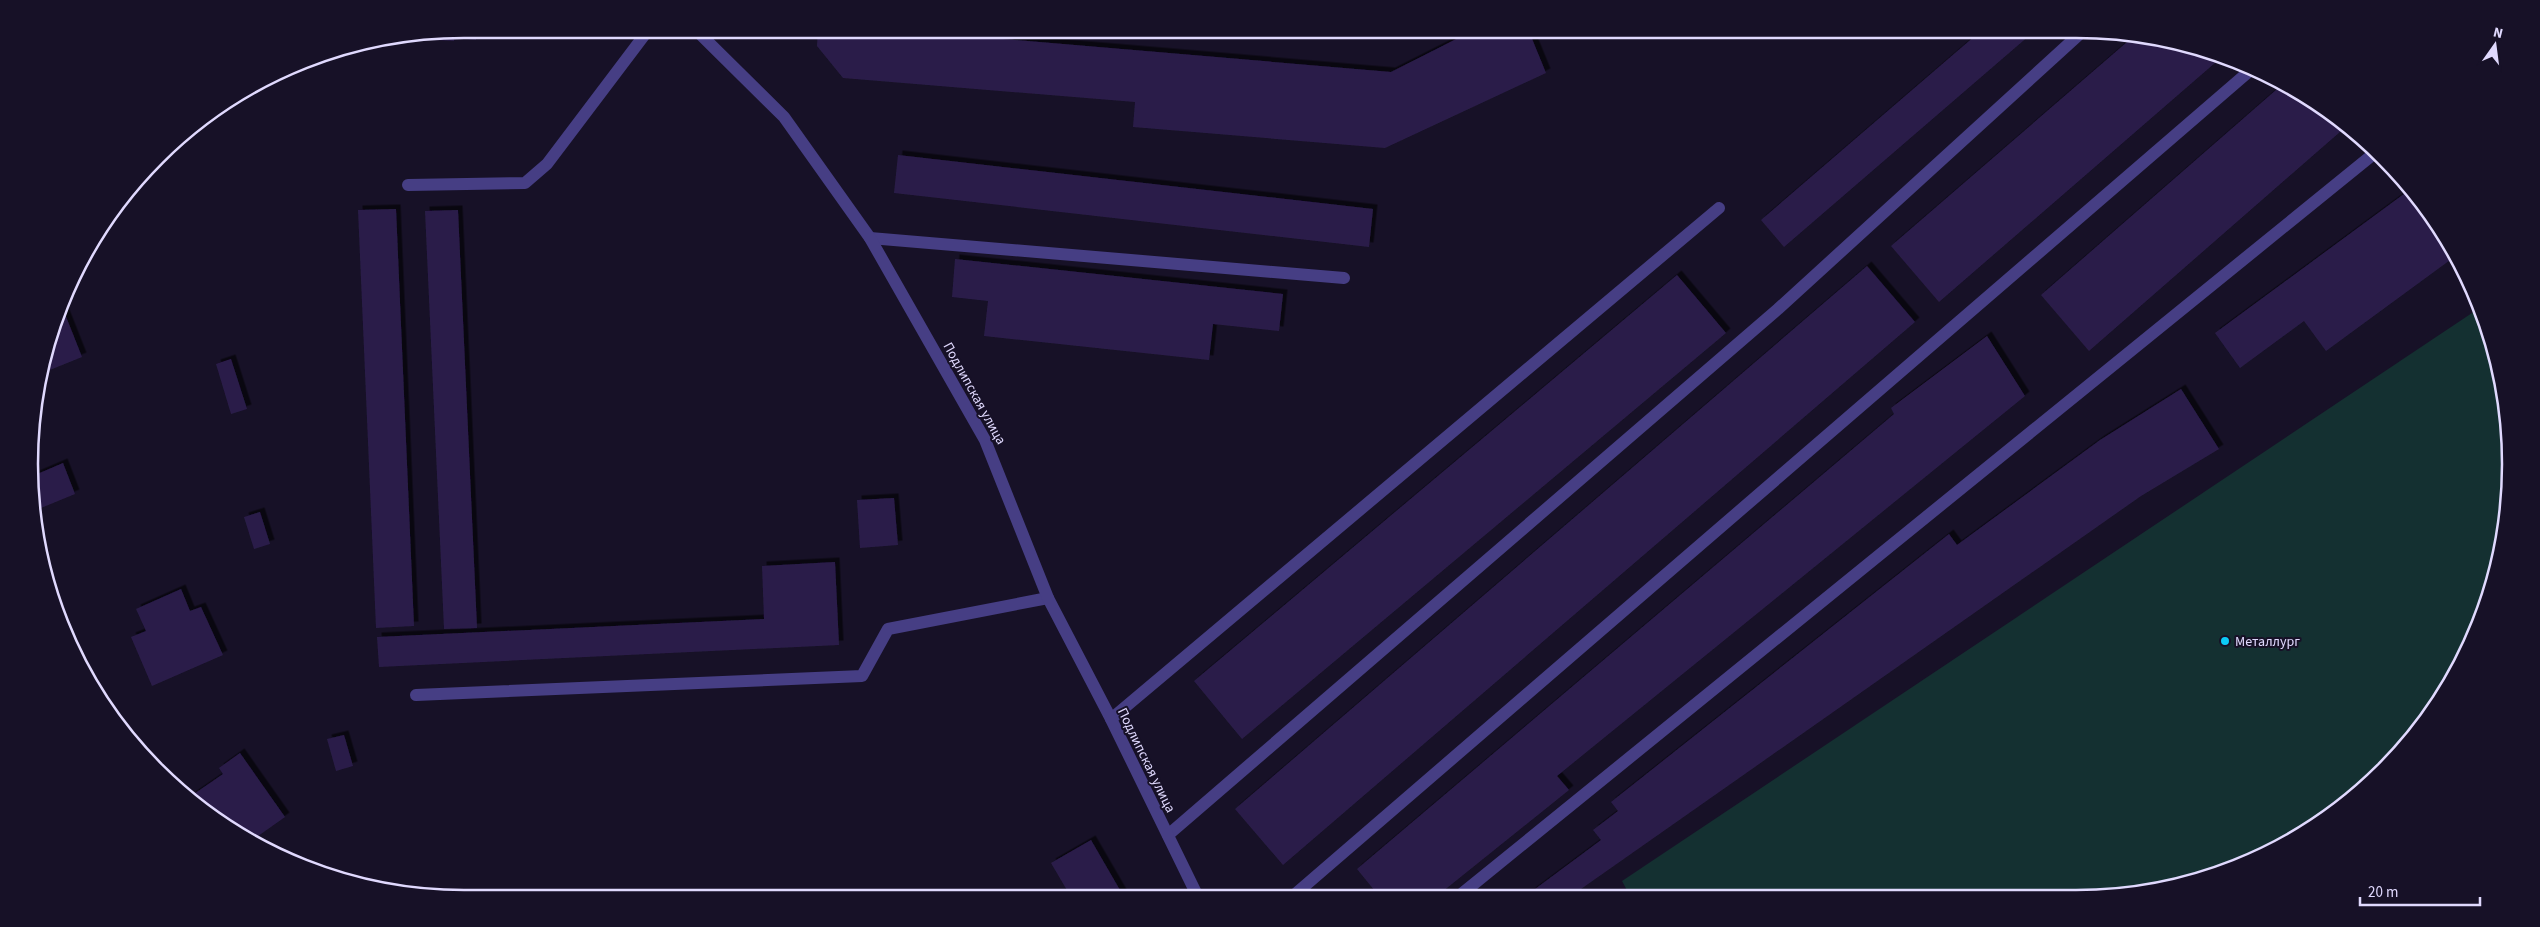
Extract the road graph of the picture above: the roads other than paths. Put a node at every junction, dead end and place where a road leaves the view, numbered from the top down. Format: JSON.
{"nodes":[{"id":1,"x":642,"y":38,"type":"edge"},
{"id":2,"x":704,"y":38,"type":"edge"},
{"id":3,"x":2075,"y":38,"type":"edge"},
{"id":4,"x":2247,"y":73,"type":"edge"},
{"id":5,"x":2371,"y":156,"type":"edge"},
{"id":6,"x":408,"y":185,"type":"dead end"},
{"id":7,"x":1720,"y":208,"type":"dead end"},
{"id":8,"x":870,"y":238,"type":"junction"},
{"id":9,"x":1344,"y":278,"type":"dead end"},
{"id":10,"x":1048,"y":598,"type":"junction"},
{"id":11,"x":416,"y":695,"type":"dead end"},
{"id":12,"x":1111,"y":719,"type":"junction"},
{"id":13,"x":1168,"y":835,"type":"junction"},
{"id":14,"x":1195,"y":890,"type":"edge"},
{"id":15,"x":1299,"y":890,"type":"edge"},
{"id":16,"x":1466,"y":890,"type":"edge"}],
"edges":[{"from":1,"to":6,"type":"street"},
{"from":2,"to":8,"type":"street","name":"Подлипская улица"},
{"from":3,"to":13,"type":"street"},
{"from":4,"to":15,"type":"street"},
{"from":5,"to":16,"type":"street"},
{"from":7,"to":12,"type":"street"},
{"from":8,"to":9,"type":"street"},
{"from":8,"to":10,"type":"street","name":"Подлипская улица"},
{"from":10,"to":11,"type":"street"},
{"from":10,"to":12,"type":"street","name":"Подлипская улица"},
{"from":12,"to":13,"type":"street","name":"Подлипская улица"},
{"from":13,"to":14,"type":"street","name":"Подлипская улица"}]}
